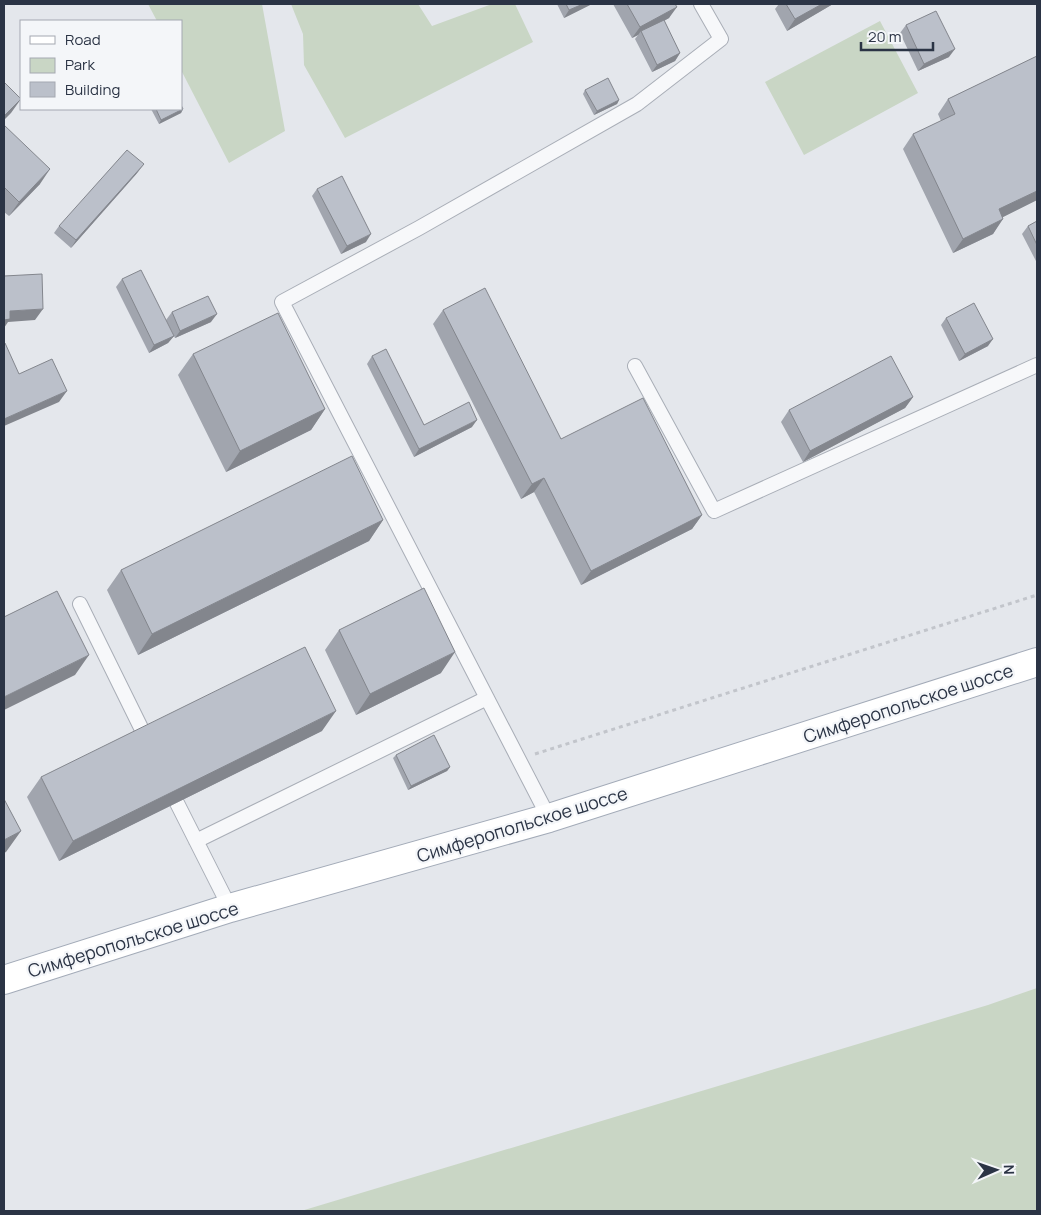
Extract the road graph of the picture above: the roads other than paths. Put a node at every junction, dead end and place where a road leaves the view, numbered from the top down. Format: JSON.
{"nodes":[{"id":1,"x":700,"y":4,"type":"edge"},
{"id":2,"x":1037,"y":365,"type":"edge"},
{"id":3,"x":635,"y":366,"type":"dead end"},
{"id":4,"x":329,"y":392,"type":"junction"},
{"id":5,"x":314,"y":399,"type":"edge"},
{"id":6,"x":80,"y":604,"type":"dead end"},
{"id":7,"x":1037,"y":662,"type":"edge"},
{"id":8,"x":487,"y":698,"type":"junction"},
{"id":9,"x":146,"y":738,"type":"edge"},
{"id":10,"x":178,"y":803,"type":"edge"},
{"id":11,"x":549,"y":818,"type":"junction"},
{"id":12,"x":196,"y":841,"type":"junction"},
{"id":13,"x":230,"y":908,"type":"junction"},
{"id":14,"x":4,"y":980,"type":"edge"}],
"edges":[{"from":1,"to":4,"type":"lane"},
{"from":2,"to":3,"type":"lane"},
{"from":4,"to":5,"type":"lane"},
{"from":4,"to":8,"type":"lane"},
{"from":6,"to":9,"type":"lane"},
{"from":7,"to":11,"type":"main road","name":"Симферопольское шоссе"},
{"from":8,"to":11,"type":"lane"},
{"from":8,"to":12,"type":"lane"},
{"from":10,"to":12,"type":"lane"},
{"from":11,"to":13,"type":"main road","name":"Симферопольское шоссе"},
{"from":12,"to":13,"type":"lane"},
{"from":13,"to":14,"type":"main road","name":"Симферопольское шоссе"}]}
